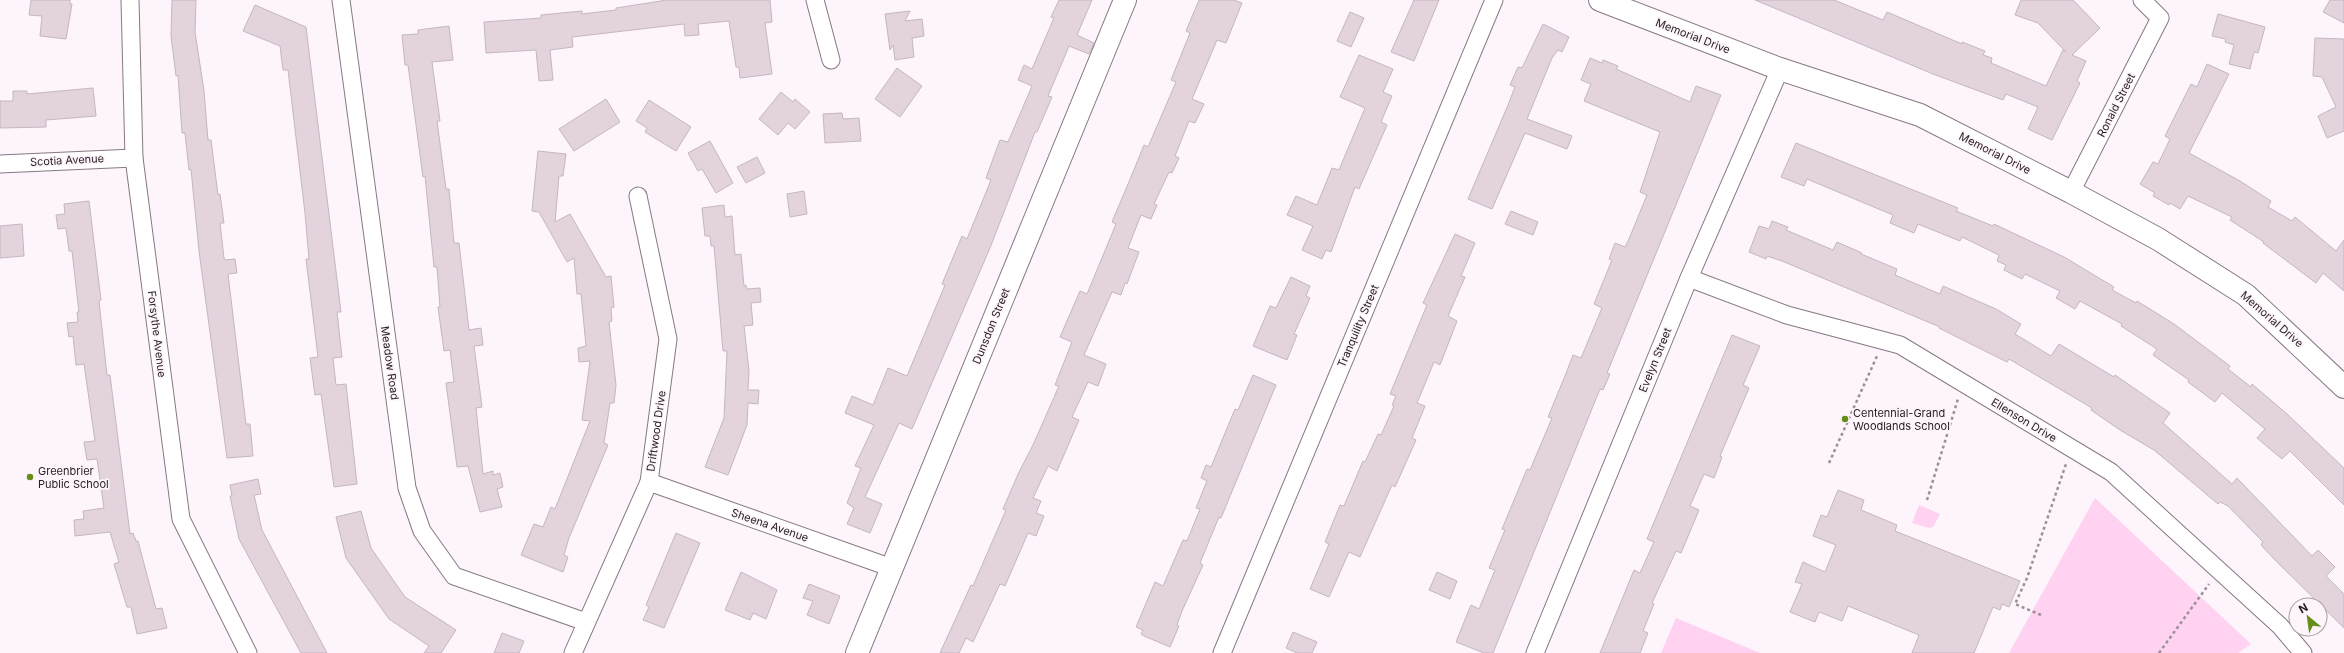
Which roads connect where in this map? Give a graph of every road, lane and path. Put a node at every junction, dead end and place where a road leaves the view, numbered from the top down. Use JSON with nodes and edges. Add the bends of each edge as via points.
{"nodes":[{"id":1,"x":130,"y":0,"type":"edge"},
{"id":2,"x":341,"y":0,"type":"edge"},
{"id":3,"x":815,"y":0,"type":"edge"},
{"id":4,"x":1125,"y":0,"type":"edge"},
{"id":5,"x":1494,"y":0,"type":"edge"},
{"id":6,"x":1600,"y":0,"type":"edge"},
{"id":7,"x":2142,"y":0,"type":"edge"},
{"id":8,"x":831,"y":60,"type":"dead end"},
{"id":9,"x":1780,"y":69,"type":"junction"},
{"id":10,"x":134,"y":158,"type":"junction"},
{"id":11,"x":0,"y":164,"type":"edge"},
{"id":12,"x":2071,"y":192,"type":"junction"},
{"id":13,"x":638,"y":196,"type":"dead end"},
{"id":14,"x":1689,"y":278,"type":"junction"},
{"id":15,"x":1884,"y":340,"type":"junction"},
{"id":16,"x":1963,"y":383,"type":"junction"},
{"id":17,"x":2344,"y":387,"type":"edge"},
{"id":18,"x":2071,"y":448,"type":"junction"},
{"id":19,"x":1829,"y":463,"type":"dead end"},
{"id":20,"x":649,"y":482,"type":"junction"},
{"id":21,"x":1927,"y":500,"type":"dead end"},
{"id":22,"x":892,"y":568,"type":"junction"},
{"id":23,"x":2219,"y":570,"type":"junction"},
{"id":24,"x":2041,"y":616,"type":"dead end"},
{"id":25,"x":586,"y":622,"type":"junction"},
{"id":26,"x":248,"y":653,"type":"edge"},
{"id":27,"x":573,"y":653,"type":"edge"},
{"id":28,"x":857,"y":653,"type":"edge"},
{"id":29,"x":1222,"y":653,"type":"edge"},
{"id":30,"x":1534,"y":653,"type":"edge"},
{"id":31,"x":2159,"y":653,"type":"edge"},
{"id":32,"x":2303,"y":653,"type":"edge"}],
"edges":[{"from":1,"to":10,"type":"street","name":"Forsythe Avenue"},
{"from":2,"to":25,"type":"street","name":"Meadow Road","via":[[407,488],[422,531],[454,576]]},
{"from":3,"to":8,"type":"street"},
{"from":4,"to":22,"type":"main road","name":"Dunsdon Street"},
{"from":5,"to":29,"type":"street","name":"Tranquility Street"},
{"from":6,"to":9,"type":"main road","name":"Memorial Drive"},
{"from":7,"to":12,"type":"street","name":"Ronald Street","via":[[2160,18]]},
{"from":9,"to":12,"type":"main road","name":"Memorial Drive","via":[[1920,116]]},
{"from":9,"to":14,"type":"street","name":"Evelyn Street"},
{"from":10,"to":11,"type":"street","name":"Scotia Avenue"},
{"from":10,"to":26,"type":"street","name":"Forsythe Avenue","via":[[181,519]]},
{"from":12,"to":17,"type":"main road","name":"Memorial Drive","via":[[2158,239],[2246,295]]},
{"from":13,"to":20,"type":"street","name":"Driftwood Drive","via":[[668,339]]},
{"from":14,"to":15,"type":"street","name":"Ellenson Drive","via":[[1787,315]]},
{"from":14,"to":30,"type":"street","name":"Evelyn Street"},
{"from":15,"to":16,"type":"street","name":"Ellenson Drive","via":[[1900,345]]},
{"from":15,"to":19,"type":"path"},
{"from":16,"to":18,"type":"street","name":"Ellenson Drive"},
{"from":16,"to":21,"type":"path"},
{"from":18,"to":23,"type":"street","name":"Ellenson Drive","via":[[2111,472]]},
{"from":18,"to":24,"type":"path","via":[[2027,578],[2015,604]]},
{"from":20,"to":22,"type":"street","name":"Sheena Avenue"},
{"from":20,"to":25,"type":"street","name":"Driftwood Drive"},
{"from":22,"to":28,"type":"main road","name":"Dunsdon Street"},
{"from":23,"to":31,"type":"path"},
{"from":23,"to":32,"type":"street","name":"Ellenson Drive","via":[[2280,626]]},
{"from":25,"to":27,"type":"street","name":"Driftwood Drive"}]}
